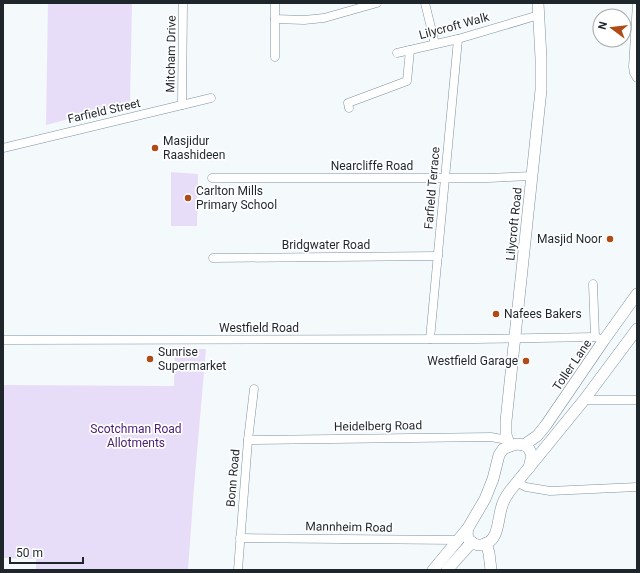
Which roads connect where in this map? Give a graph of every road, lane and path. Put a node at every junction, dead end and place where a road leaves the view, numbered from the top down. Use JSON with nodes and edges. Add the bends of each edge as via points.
{"nodes":[{"id":1,"x":183,"y":3,"type":"edge"},
{"id":2,"x":275,"y":3,"type":"edge"},
{"id":3,"x":377,"y":3,"type":"edge"},
{"id":4,"x":425,"y":3,"type":"edge"},
{"id":5,"x":538,"y":3,"type":"edge"},
{"id":6,"x":637,"y":3,"type":"edge"},
{"id":7,"x":539,"y":15,"type":"junction"},
{"id":8,"x":275,"y":19,"type":"junction"},
{"id":9,"x":458,"y":39,"type":"junction"},
{"id":10,"x":435,"y":44,"type":"junction"},
{"id":11,"x":410,"y":50,"type":"junction"},
{"id":12,"x":397,"y":53,"type":"dead end"},
{"id":13,"x":275,"y":57,"type":"dead end"},
{"id":14,"x":637,"y":78,"type":"edge"},
{"id":15,"x":211,"y":98,"type":"dead end"},
{"id":16,"x":182,"y":105,"type":"junction"},
{"id":17,"x":348,"y":108,"type":"dead end"},
{"id":18,"x":3,"y":148,"type":"edge"},
{"id":19,"x":532,"y":176,"type":"junction"},
{"id":20,"x":212,"y":178,"type":"dead end"},
{"id":21,"x":446,"y":178,"type":"junction"},
{"id":22,"x":438,"y":256,"type":"junction"},
{"id":23,"x":213,"y":258,"type":"dead end"},
{"id":24,"x":593,"y":284,"type":"dead end"},
{"id":25,"x":636,"y":298,"type":"edge"},
{"id":26,"x":637,"y":329,"type":"edge"},
{"id":27,"x":600,"y":338,"type":"junction"},
{"id":28,"x":430,"y":339,"type":"junction"},
{"id":29,"x":515,"y":339,"type":"junction"},
{"id":30,"x":3,"y":340,"type":"edge"},
{"id":31,"x":254,"y":389,"type":"dead end"},
{"id":32,"x":570,"y":391,"type":"junction"},
{"id":33,"x":584,"y":400,"type":"junction"},
{"id":34,"x":637,"y":400,"type":"edge"},
{"id":35,"x":248,"y":440,"type":"junction"},
{"id":36,"x":508,"y":443,"type":"junction"},
{"id":37,"x":524,"y":445,"type":"junction"},
{"id":38,"x":529,"y":468,"type":"junction"},
{"id":39,"x":518,"y":483,"type":"junction"},
{"id":40,"x":637,"y":487,"type":"edge"},
{"id":41,"x":468,"y":528,"type":"junction"},
{"id":42,"x":240,"y":538,"type":"junction"},
{"id":43,"x":458,"y":540,"type":"junction"},
{"id":44,"x":472,"y":542,"type":"junction"},
{"id":45,"x":486,"y":543,"type":"junction"},
{"id":46,"x":238,"y":570,"type":"edge"},
{"id":47,"x":433,"y":570,"type":"edge"},
{"id":48,"x":447,"y":570,"type":"edge"},
{"id":49,"x":491,"y":570,"type":"edge"}],
"edges":[{"from":1,"to":16,"type":"street","name":"Mitcham Drive"},
{"from":2,"to":8,"type":"street"},
{"from":3,"to":8,"type":"street","via":[[324,18]]},
{"from":4,"to":10,"type":"street"},
{"from":5,"to":7,"type":"main road","name":"Lilycroft Road"},
{"from":6,"to":14,"type":"street","via":[[633,67]]},
{"from":7,"to":9,"type":"street","name":"Lilycroft Walk"},
{"from":7,"to":19,"type":"main road","name":"Lilycroft Road","via":[[540,90]]},
{"from":8,"to":13,"type":"street"},
{"from":9,"to":10,"type":"street","name":"Lilycroft Walk"},
{"from":9,"to":21,"type":"street","name":"Farfield Terrace"},
{"from":10,"to":11,"type":"street","name":"Lilycroft Walk"},
{"from":11,"to":12,"type":"street","name":"Lilycroft Walk"},
{"from":11,"to":17,"type":"street","via":[[407,80],[348,103]]},
{"from":15,"to":16,"type":"street","name":"Farfield Street"},
{"from":16,"to":18,"type":"street","name":"Farfield Street"},
{"from":19,"to":21,"type":"street","name":"Nearcliffe Road"},
{"from":19,"to":29,"type":"main road","name":"Lilycroft Road"},
{"from":20,"to":21,"type":"street","name":"Nearcliffe Road"},
{"from":21,"to":22,"type":"street","name":"Farfield Terrace"},
{"from":22,"to":23,"type":"street","name":"Bridgwater Road"},
{"from":22,"to":28,"type":"street","name":"Farfield Terrace"},
{"from":24,"to":27,"type":"street"},
{"from":25,"to":27,"type":"main road","name":"Toller Lane"},
{"from":26,"to":33,"type":"main road"},
{"from":27,"to":29,"type":"street","name":"Westfield Road"},
{"from":27,"to":32,"type":"main road","name":"Toller Lane"},
{"from":28,"to":29,"type":"street","name":"Westfield Road"},
{"from":28,"to":30,"type":"street","name":"Westfield Road"},
{"from":29,"to":36,"type":"main road","name":"Lilycroft Road","via":[[505,429]]},
{"from":31,"to":35,"type":"street","name":"Bonn Road"},
{"from":32,"to":33,"type":"main road"},
{"from":32,"to":37,"type":"main road","name":"Toller Lane","via":[[542,431]]},
{"from":33,"to":34,"type":"street"},
{"from":33,"to":38,"type":"main road"},
{"from":35,"to":36,"type":"street","name":"Heidelberg Road","via":[[491,437]]},
{"from":35,"to":42,"type":"street","name":"Bonn Road"},
{"from":36,"to":37,"type":"main road"},
{"from":36,"to":41,"type":"main road","via":[[500,455],[488,491]]},
{"from":37,"to":38,"type":"main road","via":[[532,455]]},
{"from":38,"to":39,"type":"main road"},
{"from":39,"to":40,"type":"street","via":[[550,491]]},
{"from":39,"to":45,"type":"main road","via":[[503,502],[496,532]]},
{"from":41,"to":43,"type":"main road"},
{"from":41,"to":44,"type":"main road","via":[[467,536]]},
{"from":42,"to":43,"type":"street","name":"Mannheim Road"},
{"from":42,"to":46,"type":"street","name":"Bonn Road"},
{"from":43,"to":47,"type":"main road"},
{"from":44,"to":45,"type":"main road","via":[[478,545]]},
{"from":44,"to":48,"type":"main road"},
{"from":45,"to":49,"type":"main road"}]}
